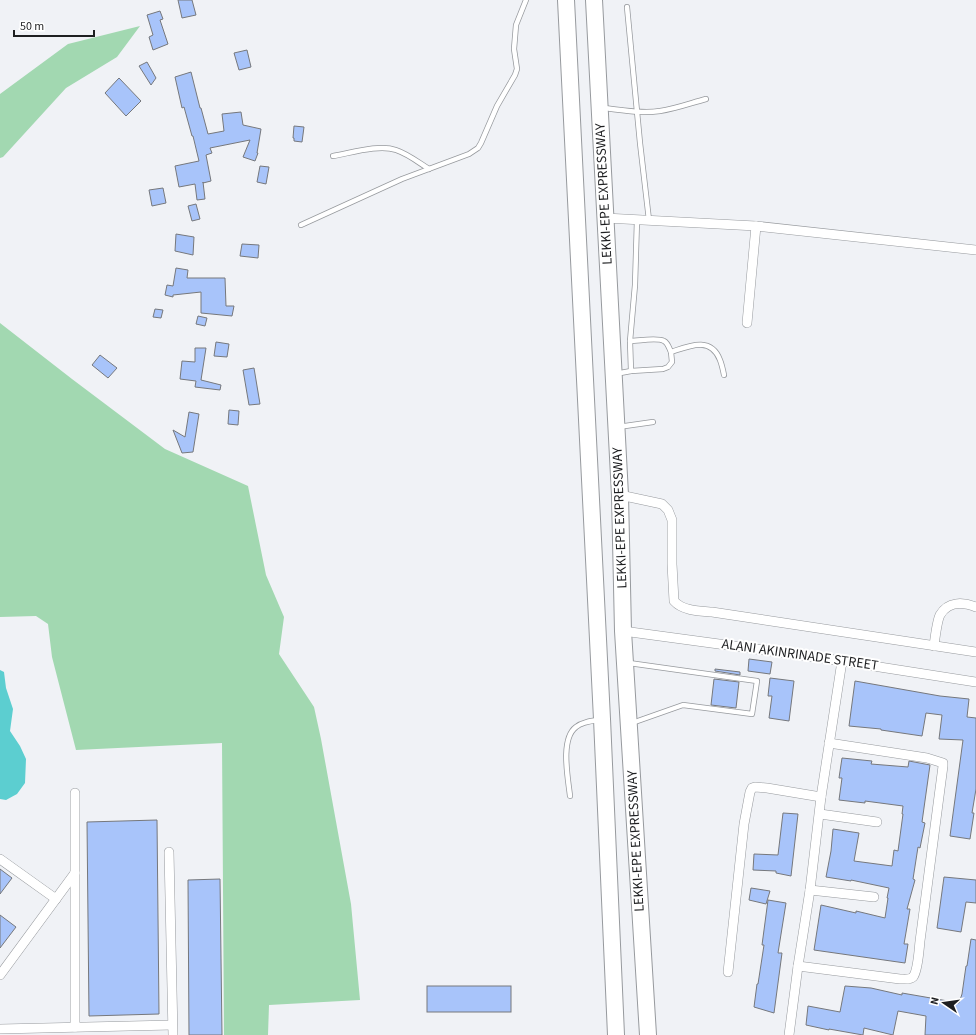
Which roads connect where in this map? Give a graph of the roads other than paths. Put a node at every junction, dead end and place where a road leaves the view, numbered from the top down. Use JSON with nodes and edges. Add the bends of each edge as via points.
{"nodes":[{"id":1,"x":526,"y":0,"type":"edge"},
{"id":2,"x":566,"y":0,"type":"edge"},
{"id":3,"x":594,"y":0,"type":"edge"},
{"id":4,"x":627,"y":7,"type":"dead end"},
{"id":5,"x":706,"y":99,"type":"dead end"},
{"id":6,"x":599,"y":107,"type":"junction"},
{"id":7,"x":637,"y":112,"type":"junction"},
{"id":8,"x":333,"y":156,"type":"dead end"},
{"id":9,"x":429,"y":169,"type":"junction"},
{"id":10,"x":605,"y":218,"type":"junction"},
{"id":11,"x":637,"y":220,"type":"junction"},
{"id":12,"x":649,"y":220,"type":"junction"},
{"id":13,"x":300,"y":225,"type":"dead end"},
{"id":14,"x":756,"y":226,"type":"junction"},
{"id":15,"x":976,"y":250,"type":"edge"},
{"id":16,"x":747,"y":323,"type":"dead end"},
{"id":17,"x":630,"y":341,"type":"junction"},
{"id":18,"x":671,"y":352,"type":"junction"},
{"id":19,"x":631,"y":372,"type":"junction"},
{"id":20,"x":614,"y":375,"type":"junction"},
{"id":21,"x":724,"y":376,"type":"dead end"},
{"id":22,"x":653,"y":422,"type":"dead end"},
{"id":23,"x":616,"y":428,"type":"junction"},
{"id":24,"x":620,"y":496,"type":"junction"},
{"id":25,"x":976,"y":607,"type":"edge"},
{"id":26,"x":623,"y":631,"type":"junction"},
{"id":27,"x":934,"y":646,"type":"junction"},
{"id":28,"x":976,"y":652,"type":"edge"},
{"id":29,"x":842,"y":661,"type":"junction"},
{"id":30,"x":625,"y":662,"type":"junction"},
{"id":31,"x":976,"y":682,"type":"edge"},
{"id":32,"x":602,"y":719,"type":"junction"},
{"id":33,"x":629,"y":724,"type":"junction"},
{"id":34,"x":829,"y":743,"type":"junction"},
{"id":35,"x":75,"y":793,"type":"dead end"},
{"id":36,"x":570,"y":796,"type":"dead end"},
{"id":37,"x":821,"y":797,"type":"junction"},
{"id":38,"x":820,"y":814,"type":"junction"},
{"id":39,"x":876,"y":822,"type":"dead end"},
{"id":40,"x":169,"y":852,"type":"dead end"},
{"id":41,"x":0,"y":859,"type":"edge"},
{"id":42,"x":75,"y":873,"type":"junction"},
{"id":43,"x":810,"y":890,"type":"junction"},
{"id":44,"x":874,"y":897,"type":"dead end"},
{"id":45,"x":56,"y":899,"type":"junction"},
{"id":46,"x":798,"y":966,"type":"junction"},
{"id":47,"x":728,"y":972,"type":"dead end"},
{"id":48,"x":0,"y":974,"type":"edge"},
{"id":49,"x":172,"y":1025,"type":"junction"},
{"id":50,"x":75,"y":1027,"type":"junction"},
{"id":51,"x":0,"y":1029,"type":"edge"},
{"id":52,"x":173,"y":1035,"type":"edge"},
{"id":53,"x":616,"y":1035,"type":"edge"},
{"id":54,"x":648,"y":1035,"type":"edge"},
{"id":55,"x":789,"y":1035,"type":"edge"}],
"edges":[{"from":1,"to":9,"type":"lane","via":[[516,26],[515,75],[497,106],[481,143],[469,154]]},
{"from":2,"to":32,"type":"highway","name":"LEKKI-EPE EXPRESSWAY"},
{"from":3,"to":6,"type":"highway","name":"LEKKI-EPE EXPRESSWAY"},
{"from":4,"to":7,"type":"lane"},
{"from":5,"to":7,"type":"lane","via":[[660,111]]},
{"from":6,"to":7,"type":"lane"},
{"from":6,"to":10,"type":"highway","name":"LEKKI-EPE EXPRESSWAY"},
{"from":7,"to":12,"type":"lane"},
{"from":8,"to":9,"type":"lane","via":[[379,148],[394,150]]},
{"from":9,"to":13,"type":"lane"},
{"from":10,"to":11,"type":"street"},
{"from":10,"to":20,"type":"highway","name":"LEKKI-EPE EXPRESSWAY"},
{"from":11,"to":12,"type":"street"},
{"from":11,"to":17,"type":"lane"},
{"from":12,"to":14,"type":"street"},
{"from":14,"to":15,"type":"street"},
{"from":14,"to":16,"type":"street"},
{"from":17,"to":18,"type":"lane","via":[[664,341]]},
{"from":17,"to":19,"type":"lane"},
{"from":18,"to":19,"type":"lane","via":[[672,362],[668,367]]},
{"from":18,"to":21,"type":"lane","via":[[694,344],[709,346],[720,359]]},
{"from":19,"to":20,"type":"lane"},
{"from":20,"to":23,"type":"highway","name":"LEKKI-EPE EXPRESSWAY"},
{"from":22,"to":23,"type":"lane"},
{"from":23,"to":24,"type":"highway","name":"LEKKI-EPE EXPRESSWAY"},
{"from":24,"to":26,"type":"highway","name":"LEKKI-EPE EXPRESSWAY"},
{"from":24,"to":27,"type":"street","via":[[662,504],[668,510],[672,520],[674,601],[681,607]]},
{"from":25,"to":27,"type":"street","via":[[957,603],[950,605],[940,616]]},
{"from":26,"to":29,"type":"street","name":"ALANI AKINRINADE STREET"},
{"from":26,"to":30,"type":"highway","name":"LEKKI-EPE EXPRESSWAY"},
{"from":27,"to":28,"type":"street"},
{"from":29,"to":31,"type":"street","name":"ALANI AKINRINADE STREET"},
{"from":29,"to":34,"type":"street"},
{"from":30,"to":33,"type":"highway","name":"LEKKI-EPE EXPRESSWAY"},
{"from":30,"to":33,"type":"lane","via":[[757,681],[752,714],[683,705]]},
{"from":32,"to":36,"type":"lane","via":[[574,728],[568,739],[566,756]]},
{"from":32,"to":53,"type":"highway","name":"LEKKI-EPE EXPRESSWAY"},
{"from":33,"to":54,"type":"highway","name":"LEKKI-EPE EXPRESSWAY"},
{"from":34,"to":37,"type":"street"},
{"from":34,"to":46,"type":"street","via":[[927,758],[943,763],[920,942],[916,970],[908,979]]},
{"from":35,"to":42,"type":"street"},
{"from":37,"to":38,"type":"street"},
{"from":37,"to":47,"type":"street","via":[[752,788],[744,824]]},
{"from":38,"to":39,"type":"street"},
{"from":38,"to":43,"type":"street"},
{"from":40,"to":49,"type":"street"},
{"from":41,"to":45,"type":"street"},
{"from":42,"to":45,"type":"street"},
{"from":42,"to":50,"type":"street"},
{"from":43,"to":44,"type":"street"},
{"from":43,"to":46,"type":"street"},
{"from":45,"to":48,"type":"street"},
{"from":46,"to":55,"type":"street"},
{"from":49,"to":50,"type":"street"},
{"from":49,"to":52,"type":"street"},
{"from":50,"to":51,"type":"street"}]}
